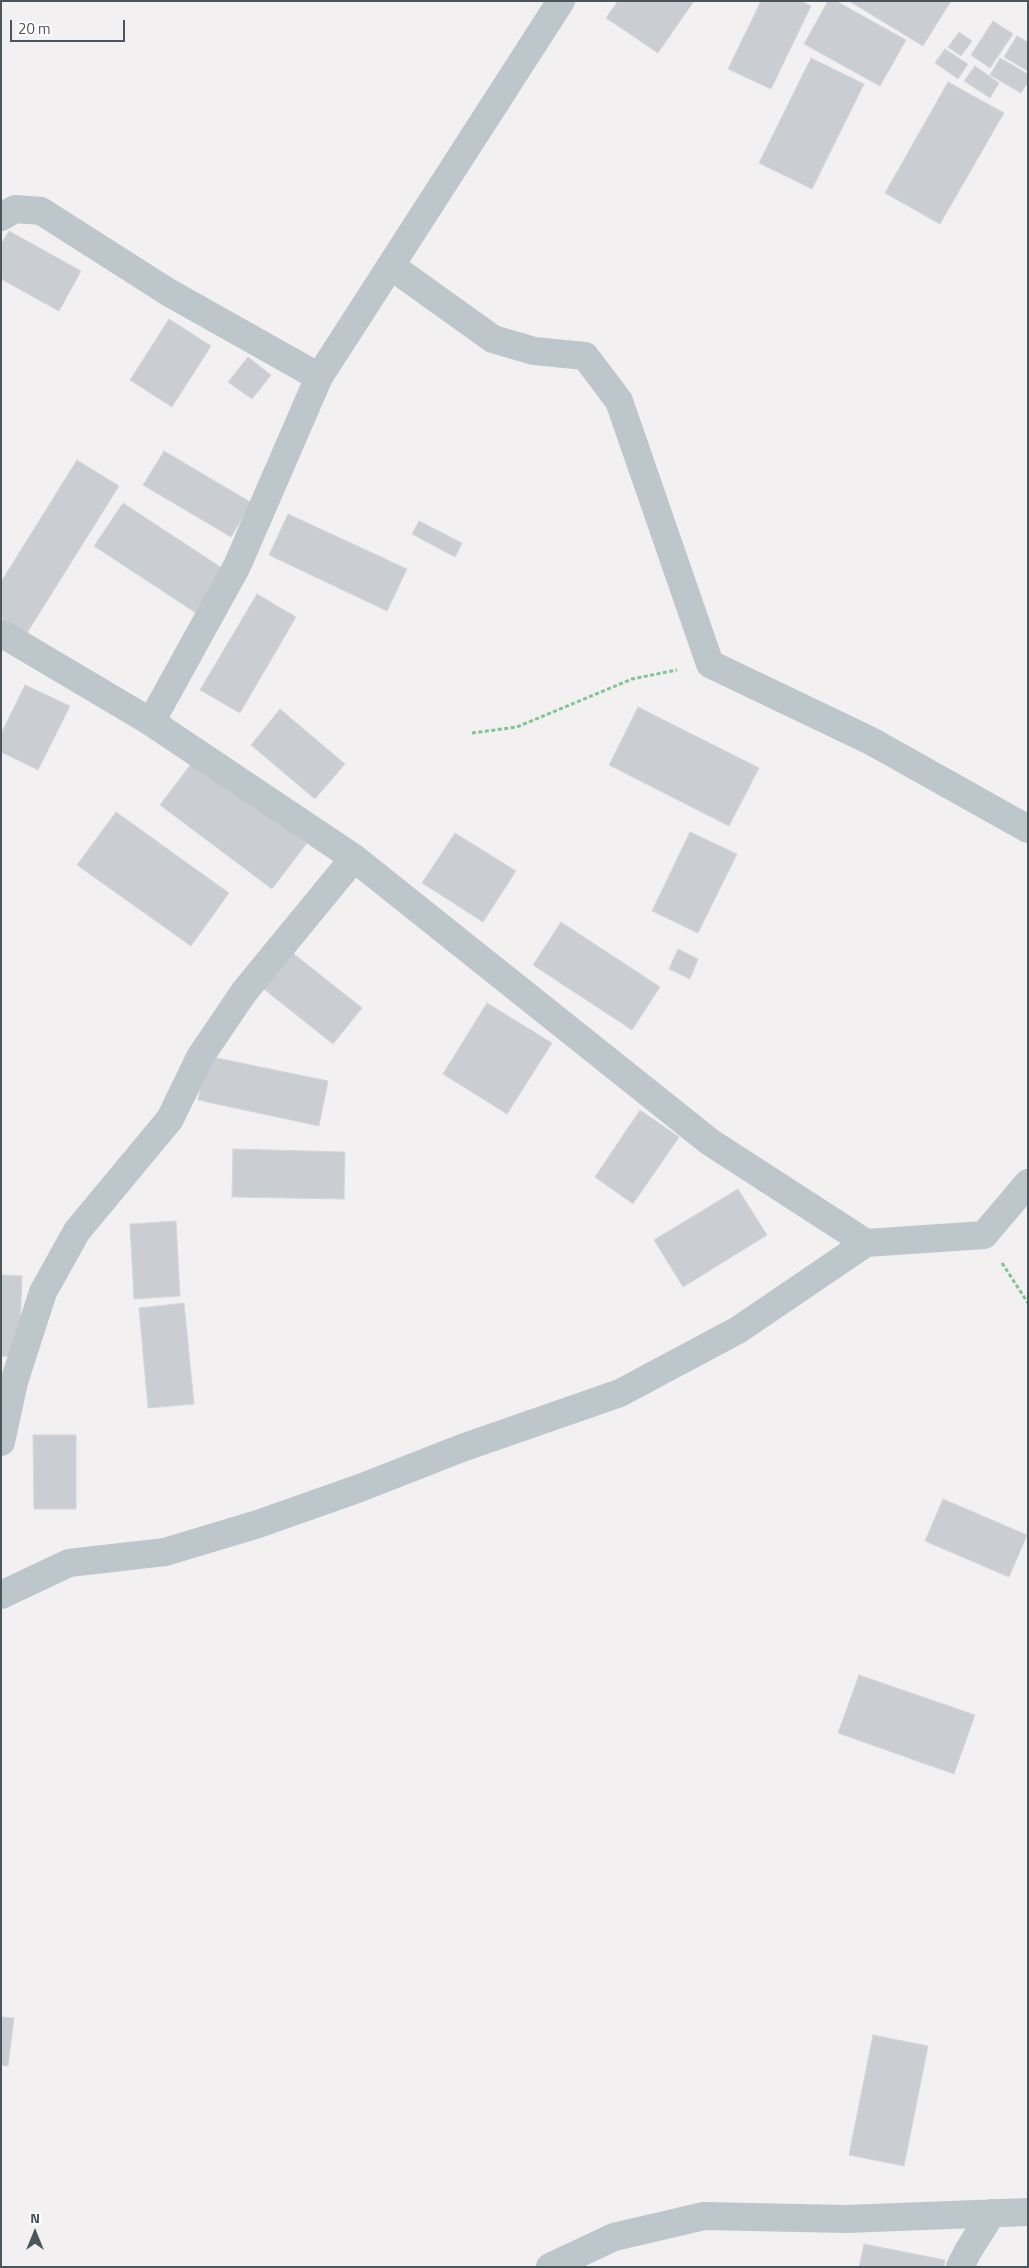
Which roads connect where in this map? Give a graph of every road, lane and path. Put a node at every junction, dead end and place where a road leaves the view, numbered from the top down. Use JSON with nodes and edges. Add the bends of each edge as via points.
{"nodes":[{"id":1,"x":561,"y":1,"type":"edge"},
{"id":2,"x":1,"y":217,"type":"edge"},
{"id":3,"x":391,"y":266,"type":"junction"},
{"id":4,"x":319,"y":376,"type":"junction"},
{"id":5,"x":1,"y":633,"type":"edge"},
{"id":6,"x":710,"y":664,"type":"junction"},
{"id":7,"x":152,"y":722,"type":"junction"},
{"id":8,"x":472,"y":733,"type":"dead end"},
{"id":9,"x":1028,"y":829,"type":"edge"},
{"id":10,"x":354,"y":858,"type":"junction"},
{"id":11,"x":1028,"y":1183,"type":"edge"},
{"id":12,"x":984,"y":1235,"type":"junction"},
{"id":13,"x":866,"y":1243,"type":"junction"},
{"id":14,"x":1028,"y":1303,"type":"edge"},
{"id":15,"x":1,"y":1442,"type":"edge"},
{"id":16,"x":1,"y":1595,"type":"edge"},
{"id":17,"x":1028,"y":2212,"type":"edge"},
{"id":18,"x":992,"y":2213,"type":"junction"},
{"id":19,"x":550,"y":2267,"type":"edge"},
{"id":20,"x":960,"y":2267,"type":"edge"}],
"edges":[{"from":1,"to":3,"type":"street"},
{"from":2,"to":4,"type":"street","via":[[15,208],[41,211],[168,292]]},
{"from":3,"to":4,"type":"street"},
{"from":3,"to":6,"type":"street","via":[[493,338],[534,350],[584,356],[619,401]]},
{"from":4,"to":7,"type":"street","via":[[237,566]]},
{"from":5,"to":7,"type":"street"},
{"from":6,"to":8,"type":"path","via":[[632,679],[517,727]]},
{"from":6,"to":9,"type":"street","via":[[871,741]]},
{"from":7,"to":10,"type":"street"},
{"from":10,"to":13,"type":"street","via":[[710,1142]]},
{"from":10,"to":15,"type":"street","via":[[244,992],[200,1057],[170,1119],[77,1231],[43,1292],[14,1382]]},
{"from":11,"to":12,"type":"street"},
{"from":12,"to":13,"type":"street"},
{"from":12,"to":14,"type":"path"},
{"from":13,"to":16,"type":"street","via":[[738,1330],[620,1393],[258,1524],[165,1552],[69,1563]]},
{"from":17,"to":18,"type":"street"},
{"from":18,"to":19,"type":"street","via":[[846,2219],[704,2216],[614,2237]]},
{"from":18,"to":20,"type":"street"}]}
